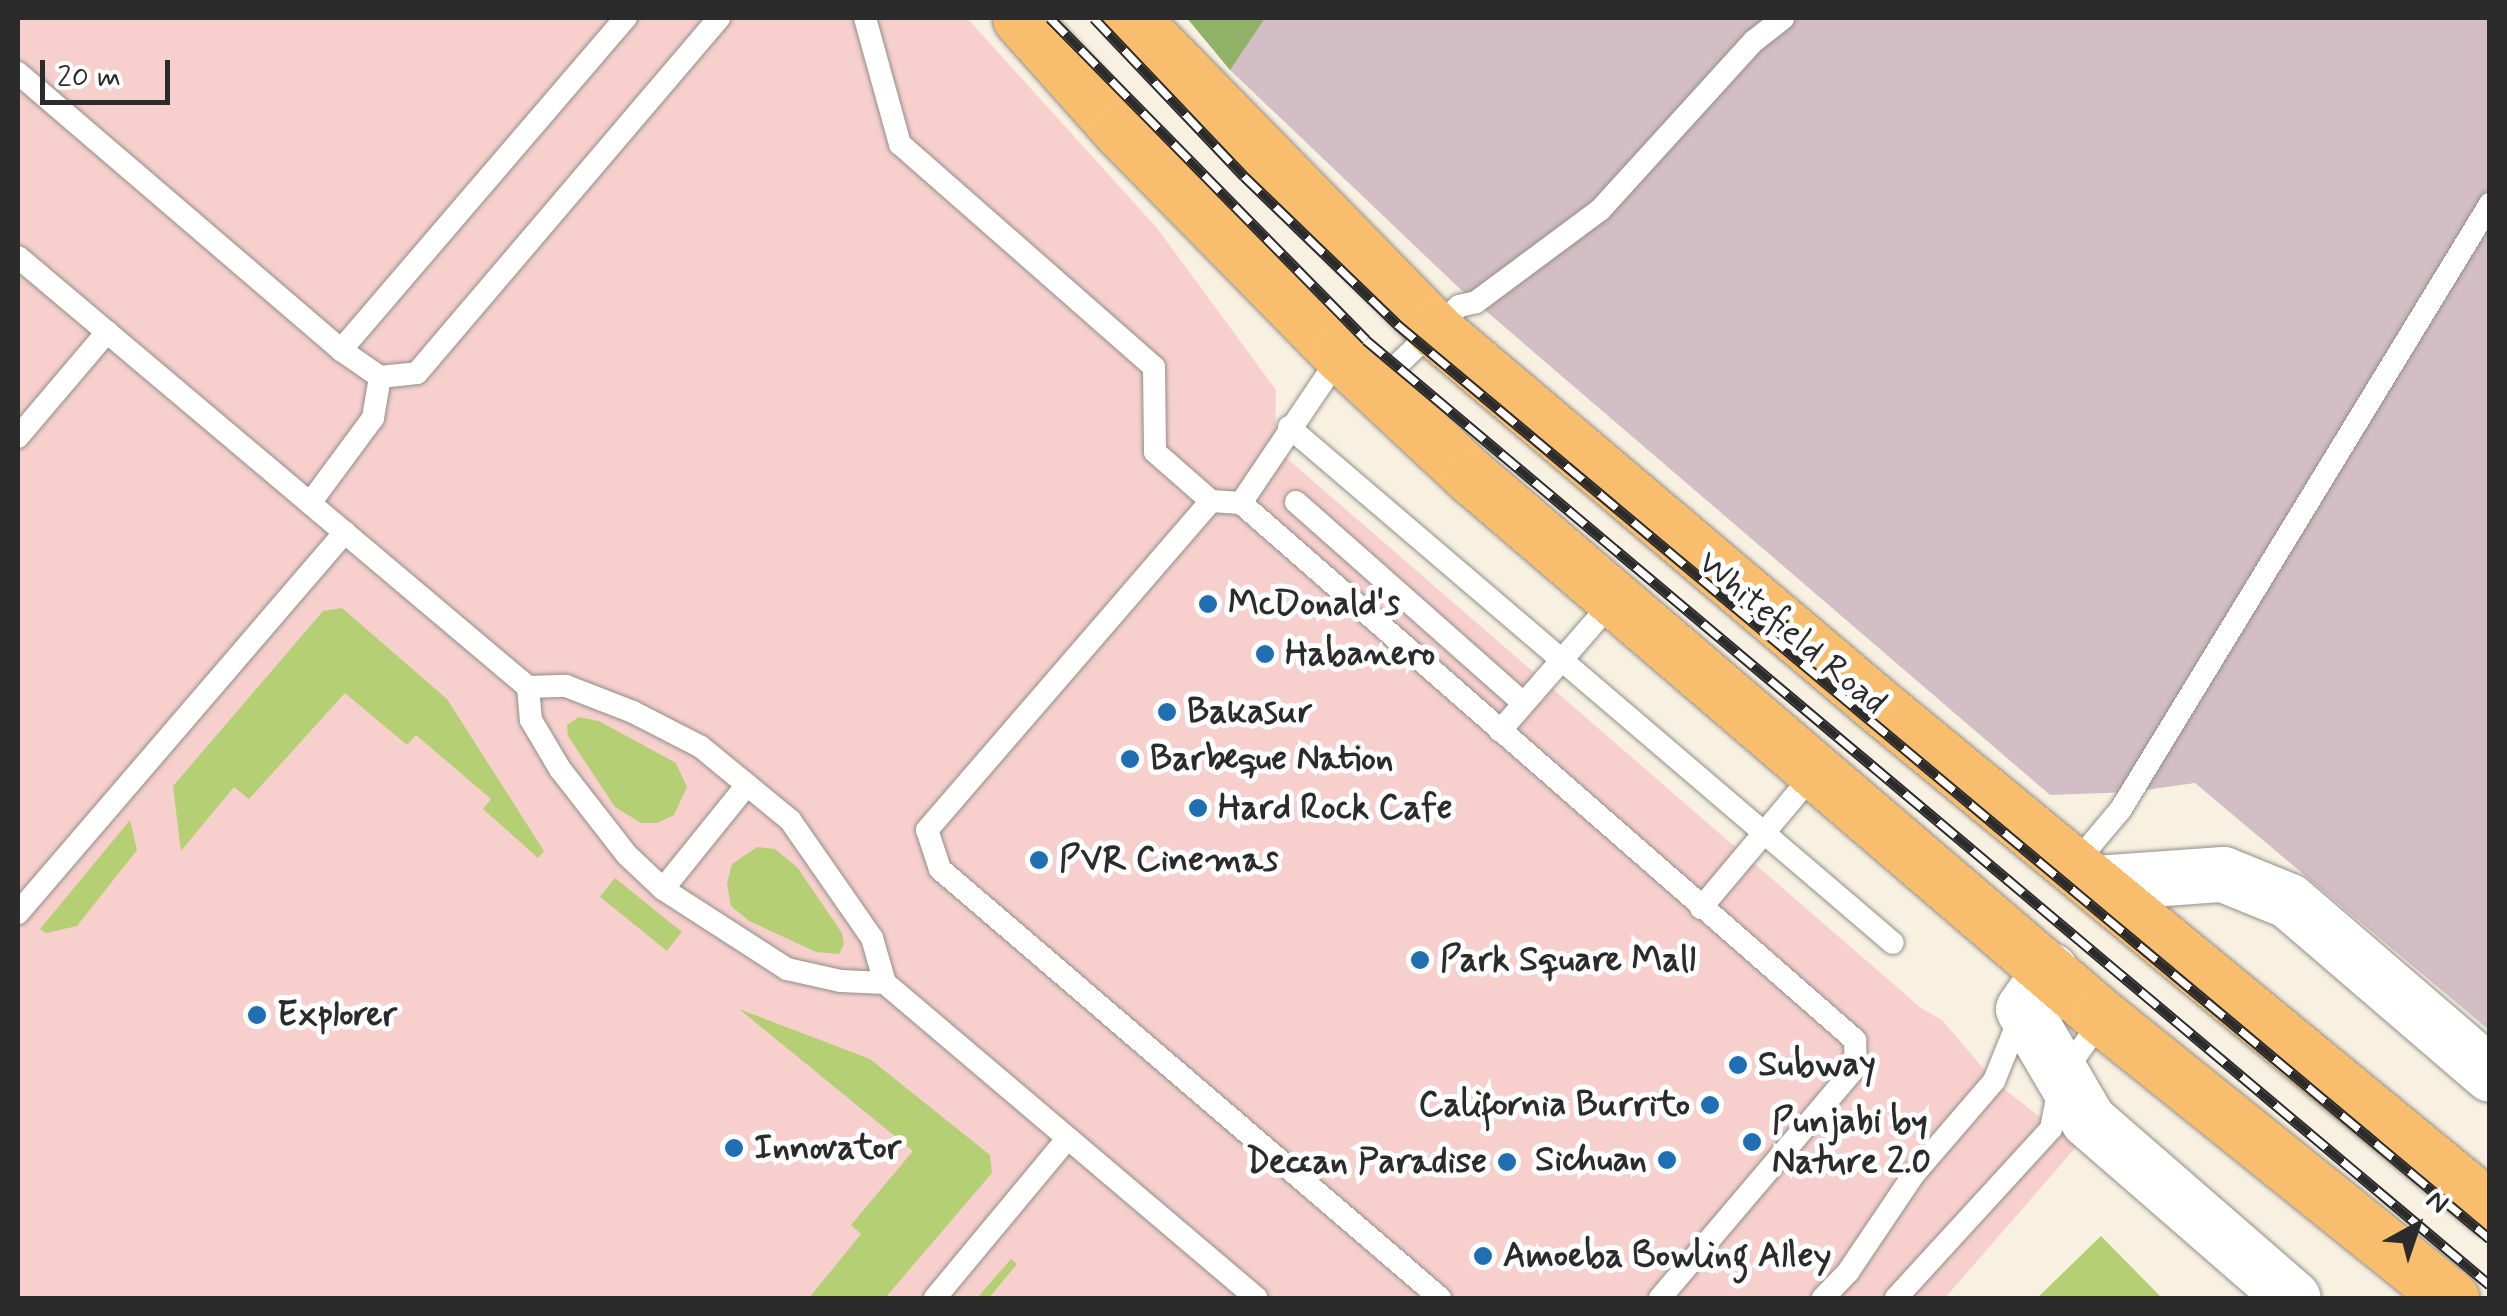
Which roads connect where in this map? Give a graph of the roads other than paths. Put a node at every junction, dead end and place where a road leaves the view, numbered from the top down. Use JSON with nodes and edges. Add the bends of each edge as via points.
{"nodes":[{"id":1,"x":626,"y":18,"type":"edge"},
{"id":2,"x":719,"y":18,"type":"edge"},
{"id":3,"x":865,"y":18,"type":"edge"},
{"id":4,"x":1020,"y":18,"type":"edge"},
{"id":5,"x":1131,"y":18,"type":"edge"},
{"id":6,"x":1783,"y":18,"type":"edge"},
{"id":7,"x":18,"y":73,"type":"edge"},
{"id":8,"x":2490,"y":204,"type":"edge"},
{"id":9,"x":18,"y":257,"type":"edge"},
{"id":10,"x":1434,"y":329,"type":"junction"},
{"id":11,"x":107,"y":332,"type":"junction"},
{"id":12,"x":341,"y":350,"type":"junction"},
{"id":13,"x":1357,"y":372,"type":"junction"},
{"id":14,"x":380,"y":377,"type":"junction"},
{"id":15,"x":1289,"y":427,"type":"junction"},
{"id":16,"x":18,"y":437,"type":"edge"},
{"id":17,"x":1212,"y":502,"type":"junction"},
{"id":18,"x":1241,"y":502,"type":"junction"},
{"id":19,"x":1296,"y":502,"type":"dead end"},
{"id":20,"x":310,"y":503,"type":"junction"},
{"id":21,"x":345,"y":532,"type":"junction"},
{"id":22,"x":1614,"y":600,"type":"junction"},
{"id":23,"x":1562,"y":658,"type":"junction"},
{"id":24,"x":528,"y":687,"type":"junction"},
{"id":25,"x":1523,"y":703,"type":"junction"},
{"id":26,"x":1500,"y":731,"type":"junction"},
{"id":27,"x":1815,"y":772,"type":"junction"},
{"id":28,"x":748,"y":786,"type":"junction"},
{"id":29,"x":1764,"y":833,"type":"junction"},
{"id":30,"x":2085,"y":874,"type":"junction"},
{"id":31,"x":663,"y":888,"type":"junction"},
{"id":32,"x":1702,"y":908,"type":"junction"},
{"id":33,"x":18,"y":912,"type":"edge"},
{"id":34,"x":1893,"y":943,"type":"dead end"},
{"id":35,"x":885,"y":983,"type":"junction"},
{"id":36,"x":2036,"y":990,"type":"junction"},
{"id":37,"x":2103,"y":1018,"type":"junction"},
{"id":38,"x":2490,"y":1074,"type":"edge"},
{"id":39,"x":2056,"y":1103,"type":"junction"},
{"id":40,"x":1068,"y":1138,"type":"junction"},
{"id":41,"x":2490,"y":1209,"type":"edge"},
{"id":42,"x":935,"y":1298,"type":"edge"},
{"id":43,"x":1256,"y":1298,"type":"edge"},
{"id":44,"x":1440,"y":1298,"type":"edge"},
{"id":45,"x":1660,"y":1298,"type":"edge"},
{"id":46,"x":1823,"y":1298,"type":"edge"},
{"id":47,"x":1896,"y":1298,"type":"edge"},
{"id":48,"x":2293,"y":1298,"type":"edge"},
{"id":49,"x":2451,"y":1298,"type":"edge"}],
"edges":[{"from":1,"to":12,"type":"lane"},
{"from":2,"to":14,"type":"lane","via":[[418,373]]},
{"from":3,"to":17,"type":"lane","via":[[900,144],[1154,367],[1155,452]]},
{"from":4,"to":13,"type":"main road"},
{"from":5,"to":10,"type":"main road","name":"Whitefield Road"},
{"from":6,"to":10,"type":"lane","via":[[1754,41],[1600,210]]},
{"from":7,"to":12,"type":"lane"},
{"from":8,"to":30,"type":"lane"},
{"from":9,"to":11,"type":"lane"},
{"from":10,"to":13,"type":"lane"},
{"from":10,"to":30,"type":"main road","name":"Whitefield Road"},
{"from":11,"to":16,"type":"lane"},
{"from":11,"to":20,"type":"lane"},
{"from":12,"to":14,"type":"lane"},
{"from":13,"to":15,"type":"lane"},
{"from":13,"to":22,"type":"main road"},
{"from":14,"to":20,"type":"lane","via":[[373,418]]},
{"from":15,"to":18,"type":"lane"},
{"from":15,"to":23,"type":"lane"},
{"from":17,"to":18,"type":"lane"},
{"from":17,"to":44,"type":"lane","via":[[927,830],[940,869]]},
{"from":18,"to":26,"type":"lane"},
{"from":19,"to":25,"type":"lane"},
{"from":20,"to":21,"type":"lane"},
{"from":21,"to":24,"type":"lane"},
{"from":21,"to":33,"type":"lane"},
{"from":22,"to":23,"type":"lane"},
{"from":22,"to":27,"type":"main road"},
{"from":23,"to":25,"type":"lane"},
{"from":23,"to":29,"type":"lane"},
{"from":24,"to":28,"type":"lane","via":[[566,686],[633,712],[701,747]]},
{"from":24,"to":31,"type":"lane","via":[[532,720],[560,770],[626,855]]},
{"from":25,"to":26,"type":"lane"},
{"from":26,"to":32,"type":"lane"},
{"from":27,"to":29,"type":"lane"},
{"from":27,"to":36,"type":"main road"},
{"from":28,"to":31,"type":"lane"},
{"from":28,"to":35,"type":"lane","via":[[790,820],[845,895],[872,938]]},
{"from":29,"to":32,"type":"lane"},
{"from":29,"to":34,"type":"lane"},
{"from":30,"to":38,"type":"street","via":[[2223,874],[2289,901]]},
{"from":30,"to":41,"type":"main road","name":"Whitefield Road"},
{"from":31,"to":35,"type":"lane","via":[[787,969],[841,982]]},
{"from":32,"to":45,"type":"lane","via":[[1856,1040],[1856,1067]]},
{"from":35,"to":40,"type":"lane"},
{"from":36,"to":37,"type":"main road"},
{"from":36,"to":39,"type":"street"},
{"from":36,"to":46,"type":"lane","via":[[1994,1082],[1914,1174]]},
{"from":37,"to":39,"type":"lane"},
{"from":37,"to":49,"type":"main road"},
{"from":39,"to":47,"type":"lane"},
{"from":39,"to":48,"type":"street","via":[[2088,1120]]},
{"from":40,"to":42,"type":"lane"},
{"from":40,"to":43,"type":"lane"}]}
